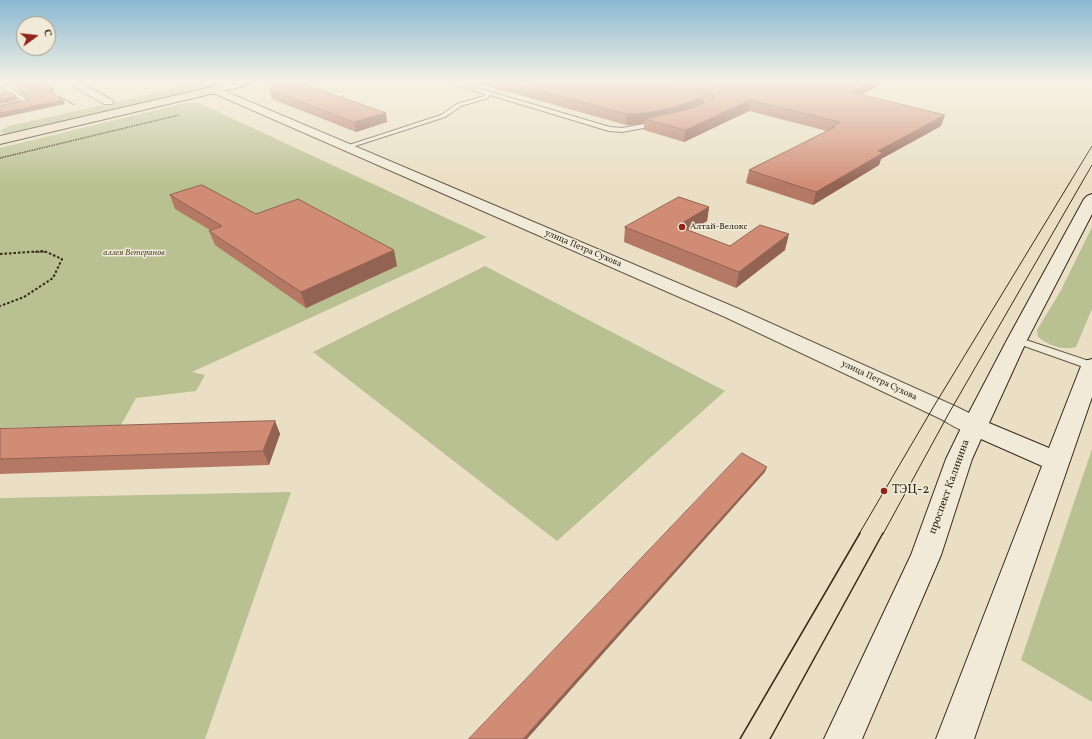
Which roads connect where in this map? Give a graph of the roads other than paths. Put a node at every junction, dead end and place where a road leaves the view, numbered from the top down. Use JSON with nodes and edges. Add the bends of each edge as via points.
{"nodes":[{"id":1,"x":101,"y":116,"type":"edge"},
{"id":2,"x":276,"y":116,"type":"edge"},
{"id":3,"x":441,"y":116,"type":"edge"},
{"id":4,"x":568,"y":116,"type":"edge"},
{"id":5,"x":670,"y":121,"type":"edge"},
{"id":6,"x":0,"y":140,"type":"edge"},
{"id":7,"x":347,"y":147,"type":"junction"},
{"id":8,"x":1092,"y":199,"type":"edge"},
{"id":9,"x":1017,"y":340,"type":"junction"},
{"id":10,"x":1092,"y":366,"type":"edge"},
{"id":11,"x":961,"y":420,"type":"junction"},
{"id":12,"x":1057,"y":462,"type":"junction"},
{"id":13,"x":843,"y":739,"type":"edge"},
{"id":14,"x":955,"y":739,"type":"edge"}],
"edges":[{"from":1,"to":6,"type":"main road"},
{"from":2,"to":7,"type":"street","name":"улица Петра Сухова"},
{"from":3,"to":7,"type":"lane"},
{"from":4,"to":5,"type":"lane","via":[[609,129],[622,130]]},
{"from":7,"to":11,"type":"street","name":"улица Петра Сухова","via":[[732,313]]},
{"from":8,"to":9,"type":"street","name":"проспект Калинина"},
{"from":9,"to":10,"type":"lane"},
{"from":9,"to":11,"type":"street","name":"проспект Калинина"},
{"from":10,"to":12,"type":"street"},
{"from":11,"to":12,"type":"street","name":"улица Петра Сухова"},
{"from":11,"to":13,"type":"street","name":"проспект Калинина","via":[[958,459],[926,555]]},
{"from":12,"to":14,"type":"street"}]}
